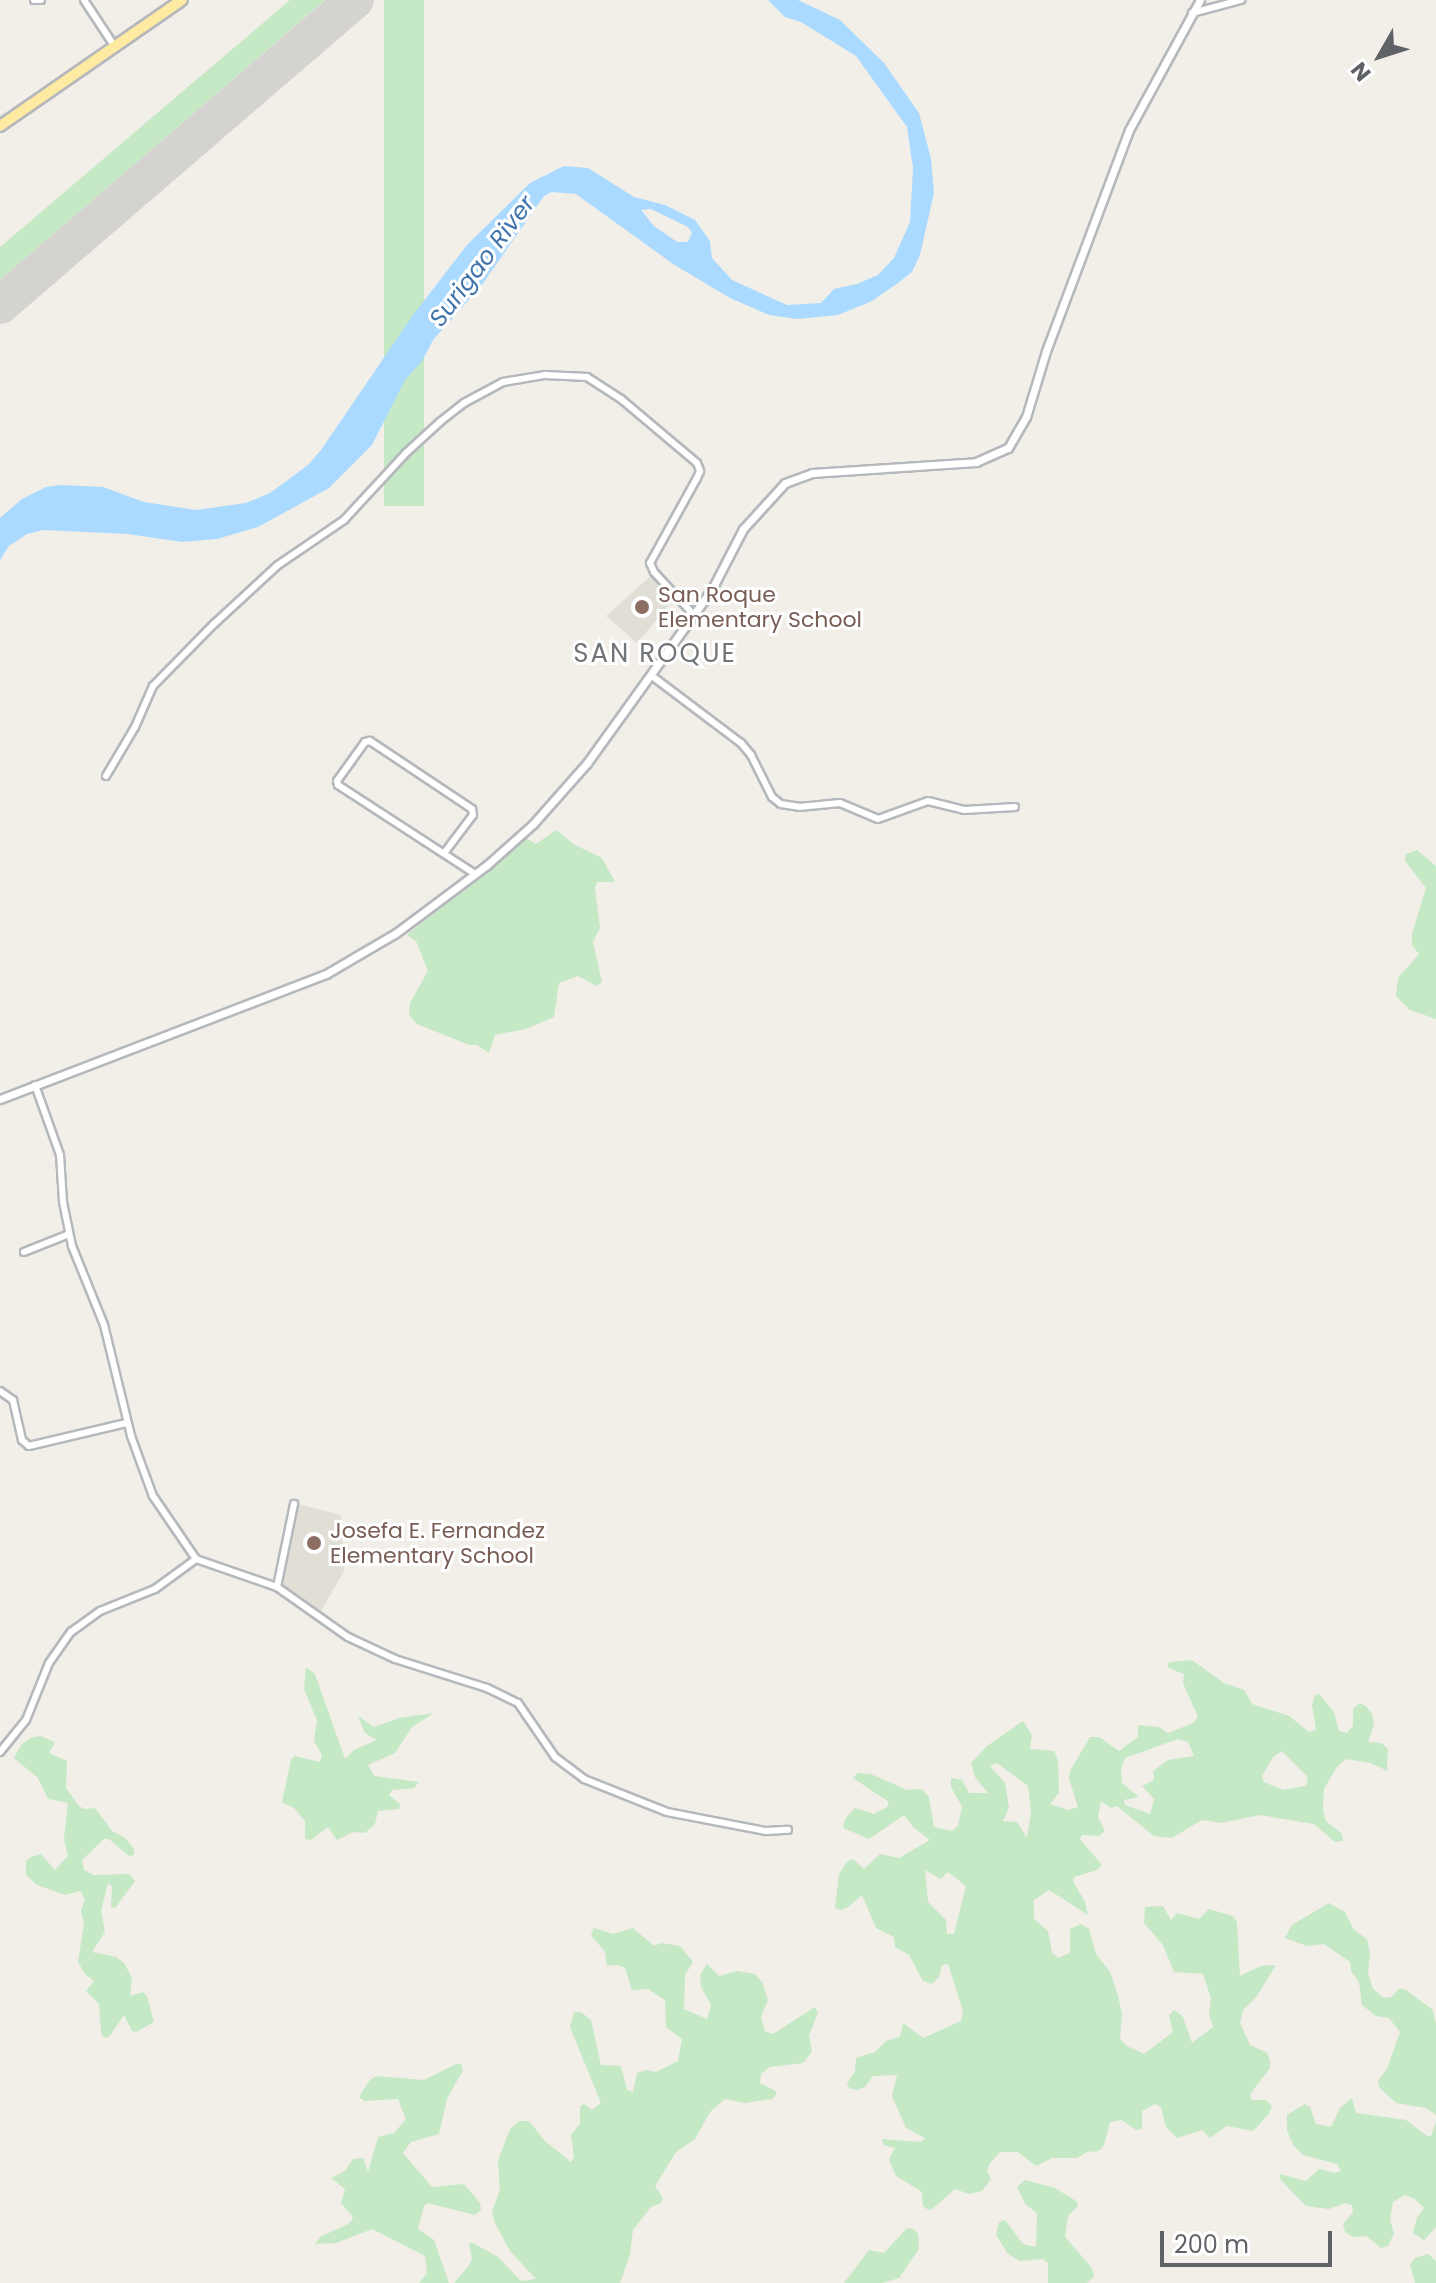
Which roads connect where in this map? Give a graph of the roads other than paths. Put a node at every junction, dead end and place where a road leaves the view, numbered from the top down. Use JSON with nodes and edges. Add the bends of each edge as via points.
{"nodes":[{"id":1,"x":34,"y":0,"type":"edge"},
{"id":2,"x":41,"y":0,"type":"edge"},
{"id":3,"x":84,"y":0,"type":"edge"},
{"id":4,"x":182,"y":0,"type":"edge"},
{"id":5,"x":1200,"y":0,"type":"edge"},
{"id":6,"x":1241,"y":0,"type":"edge"},
{"id":7,"x":1192,"y":13,"type":"junction"},
{"id":8,"x":115,"y":47,"type":"junction"},
{"id":9,"x":0,"y":126,"type":"edge"},
{"id":10,"x":694,"y":615,"type":"junction"},
{"id":11,"x":652,"y":676,"type":"junction"},
{"id":12,"x":106,"y":776,"type":"dead end"},
{"id":13,"x":1015,"y":807,"type":"dead end"},
{"id":14,"x":445,"y":852,"type":"junction"},
{"id":15,"x":475,"y":874,"type":"junction"},
{"id":16,"x":35,"y":1085,"type":"junction"},
{"id":17,"x":0,"y":1099,"type":"edge"},
{"id":18,"x":69,"y":1234,"type":"junction"},
{"id":19,"x":24,"y":1252,"type":"dead end"},
{"id":20,"x":0,"y":1391,"type":"edge"},
{"id":21,"x":126,"y":1423,"type":"junction"},
{"id":22,"x":294,"y":1504,"type":"dead end"},
{"id":23,"x":196,"y":1559,"type":"junction"},
{"id":24,"x":277,"y":1587,"type":"junction"},
{"id":25,"x":0,"y":1752,"type":"edge"},
{"id":26,"x":788,"y":1830,"type":"dead end"}],
"edges":[{"from":1,"to":2,"type":"street"},
{"from":3,"to":8,"type":"street"},
{"from":4,"to":8,"type":"highway"},
{"from":5,"to":7,"type":"street"},
{"from":6,"to":7,"type":"street"},
{"from":7,"to":10,"type":"street","via":[[1114,164],[1026,417],[1012,443],[976,462],[812,473],[785,483],[743,529]]},
{"from":8,"to":9,"type":"highway"},
{"from":10,"to":11,"type":"street"},
{"from":10,"to":12,"type":"street","via":[[650,563],[697,478],[697,463],[587,377],[545,375],[503,382],[441,421],[344,520],[278,565],[203,634],[153,686]]},
{"from":11,"to":13,"type":"street","via":[[741,743],[781,804],[840,803],[878,819],[928,801],[964,810]]},
{"from":11,"to":15,"type":"street","via":[[569,785]]},
{"from":14,"to":14,"type":"street","via":[[338,785],[365,742],[472,809],[473,815]]},
{"from":14,"to":15,"type":"street"},
{"from":15,"to":16,"type":"street","via":[[388,939],[326,974]]},
{"from":16,"to":17,"type":"street"},
{"from":16,"to":18,"type":"street","via":[[60,1155]]},
{"from":18,"to":19,"type":"street"},
{"from":18,"to":21,"type":"street","via":[[104,1325]]},
{"from":20,"to":21,"type":"street","via":[[13,1400],[22,1440],[29,1446]]},
{"from":21,"to":23,"type":"street","via":[[153,1496]]},
{"from":22,"to":24,"type":"street"},
{"from":23,"to":24,"type":"street"},
{"from":23,"to":25,"type":"street","via":[[155,1589],[100,1611],[71,1632],[49,1663],[26,1720]]},
{"from":24,"to":26,"type":"street","via":[[348,1637],[518,1703],[555,1757],[584,1779],[667,1812],[766,1831]]}]}
